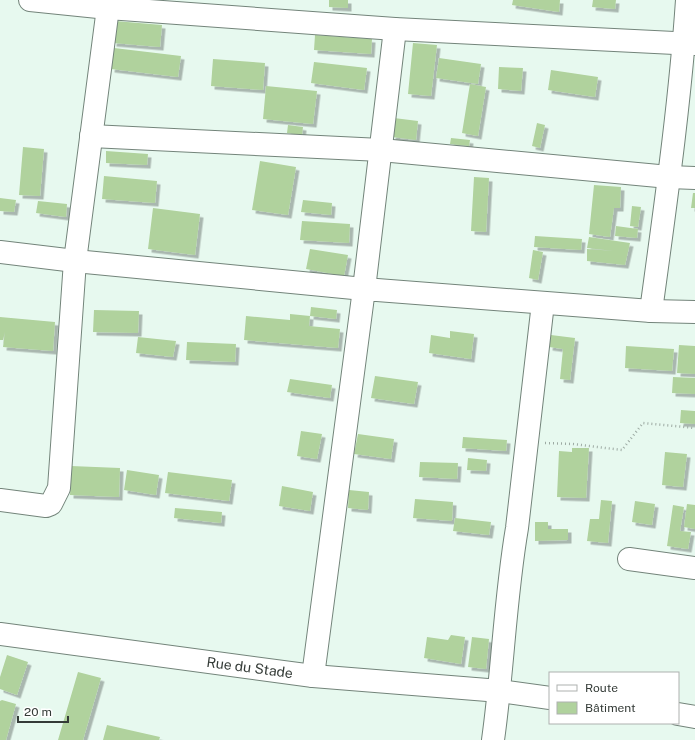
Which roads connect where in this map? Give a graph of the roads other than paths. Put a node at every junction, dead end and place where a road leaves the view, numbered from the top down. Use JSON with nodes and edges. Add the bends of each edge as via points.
{"nodes":[{"id":1,"x":30,"y":0,"type":"edge"},
{"id":2,"x":687,"y":0,"type":"edge"},
{"id":3,"x":108,"y":4,"type":"edge"},
{"id":4,"x":395,"y":29,"type":"junction"},
{"id":5,"x":690,"y":44,"type":"edge"},
{"id":6,"x":91,"y":136,"type":"junction"},
{"id":7,"x":381,"y":150,"type":"junction"},
{"id":8,"x":669,"y":177,"type":"junction"},
{"id":9,"x":695,"y":178,"type":"edge"},
{"id":10,"x":0,"y":252,"type":"edge"},
{"id":11,"x":75,"y":261,"type":"junction"},
{"id":12,"x":364,"y":289,"type":"junction"},
{"id":13,"x":542,"y":303,"type":"junction"},
{"id":14,"x":651,"y":311,"type":"junction"},
{"id":15,"x":695,"y":312,"type":"edge"},
{"id":16,"x":0,"y":501,"type":"edge"},
{"id":17,"x":629,"y":559,"type":"dead end"},
{"id":18,"x":695,"y":568,"type":"edge"},
{"id":19,"x":0,"y":634,"type":"edge"},
{"id":20,"x":313,"y":676,"type":"junction"},
{"id":21,"x":500,"y":691,"type":"junction"},
{"id":22,"x":549,"y":698,"type":"edge"},
{"id":23,"x":679,"y":714,"type":"edge"},
{"id":24,"x":695,"y":717,"type":"edge"},
{"id":25,"x":493,"y":740,"type":"edge"}],
"edges":[{"from":1,"to":3,"type":"street"},
{"from":2,"to":5,"type":"street"},
{"from":3,"to":4,"type":"street"},
{"from":3,"to":6,"type":"street"},
{"from":4,"to":5,"type":"street"},
{"from":4,"to":7,"type":"street"},
{"from":5,"to":8,"type":"street"},
{"from":6,"to":7,"type":"street"},
{"from":6,"to":11,"type":"street"},
{"from":7,"to":8,"type":"street"},
{"from":7,"to":12,"type":"street"},
{"from":8,"to":9,"type":"street"},
{"from":8,"to":14,"type":"street"},
{"from":10,"to":11,"type":"street"},
{"from":11,"to":12,"type":"street"},
{"from":11,"to":16,"type":"street","via":[[59,488],[51,504],[46,506]]},
{"from":12,"to":13,"type":"street"},
{"from":12,"to":20,"type":"street"},
{"from":13,"to":14,"type":"street"},
{"from":13,"to":21,"type":"street","via":[[512,558]]},
{"from":14,"to":15,"type":"street"},
{"from":17,"to":18,"type":"street"},
{"from":19,"to":20,"type":"street","name":"Rue du Stade"},
{"from":20,"to":21,"type":"street","name":"Rue du Stade"},
{"from":21,"to":22,"type":"street","name":"Rue du Stade"},
{"from":21,"to":25,"type":"street"},
{"from":23,"to":24,"type":"street"}]}
